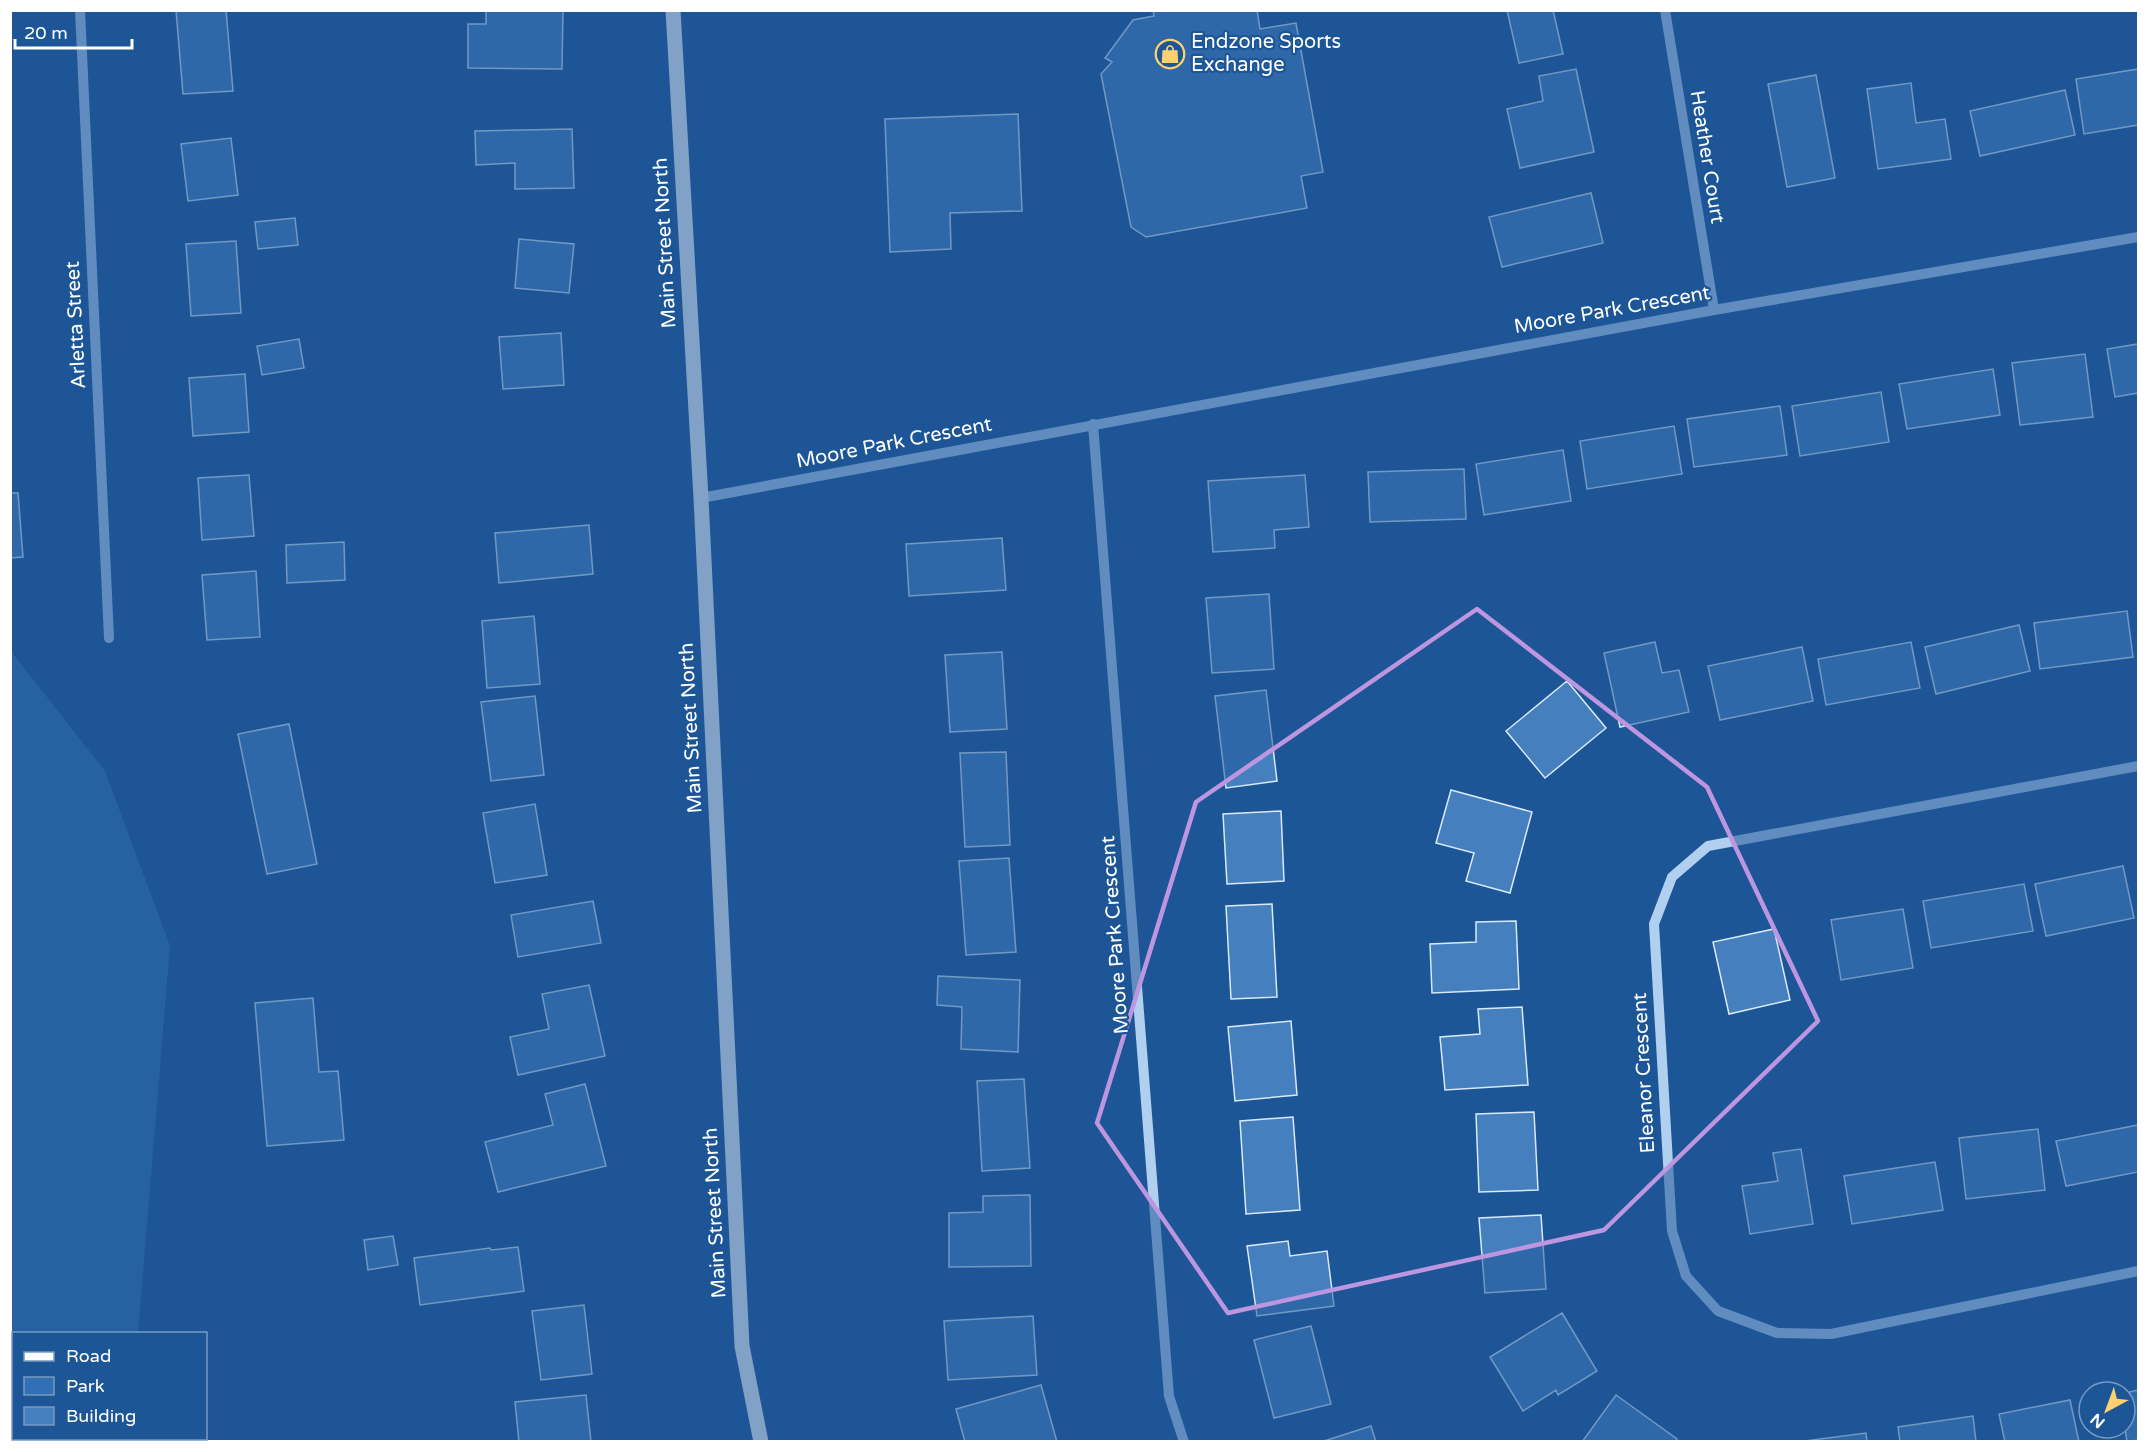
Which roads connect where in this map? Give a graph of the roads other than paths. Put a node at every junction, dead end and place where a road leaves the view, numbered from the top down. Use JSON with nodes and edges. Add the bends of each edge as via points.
{"nodes":[{"id":1,"x":80,"y":10,"type":"edge"},
{"id":2,"x":673,"y":10,"type":"edge"},
{"id":3,"x":1665,"y":10,"type":"edge"},
{"id":4,"x":2139,"y":237,"type":"edge"},
{"id":5,"x":1714,"y":310,"type":"junction"},
{"id":6,"x":1093,"y":424,"type":"junction"},
{"id":7,"x":701,"y":498,"type":"junction"},
{"id":8,"x":109,"y":638,"type":"dead end"},
{"id":9,"x":2139,"y":766,"type":"edge"},
{"id":10,"x":2139,"y":1271,"type":"edge"},
{"id":11,"x":762,"y":1442,"type":"edge"},
{"id":12,"x":1184,"y":1442,"type":"edge"}],
"edges":[{"from":1,"to":8,"type":"street","name":"Arletta Street"},
{"from":2,"to":7,"type":"main road","name":"Main Street North"},
{"from":3,"to":5,"type":"street","name":"Heather Court"},
{"from":4,"to":5,"type":"street","name":"Moore Park Crescent"},
{"from":5,"to":6,"type":"street","name":"Moore Park Crescent"},
{"from":6,"to":7,"type":"street","name":"Moore Park Crescent"},
{"from":6,"to":12,"type":"street","name":"Moore Park Crescent","via":[[1169,1396]]},
{"from":7,"to":11,"type":"main road","name":"Main Street North","via":[[742,1347]]},
{"from":9,"to":10,"type":"street","name":"Eleanor Crescent","via":[[1708,846],[1672,878],[1654,924],[1671,1231],[1686,1276],[1718,1311],[1777,1333],[1831,1334]]}]}
